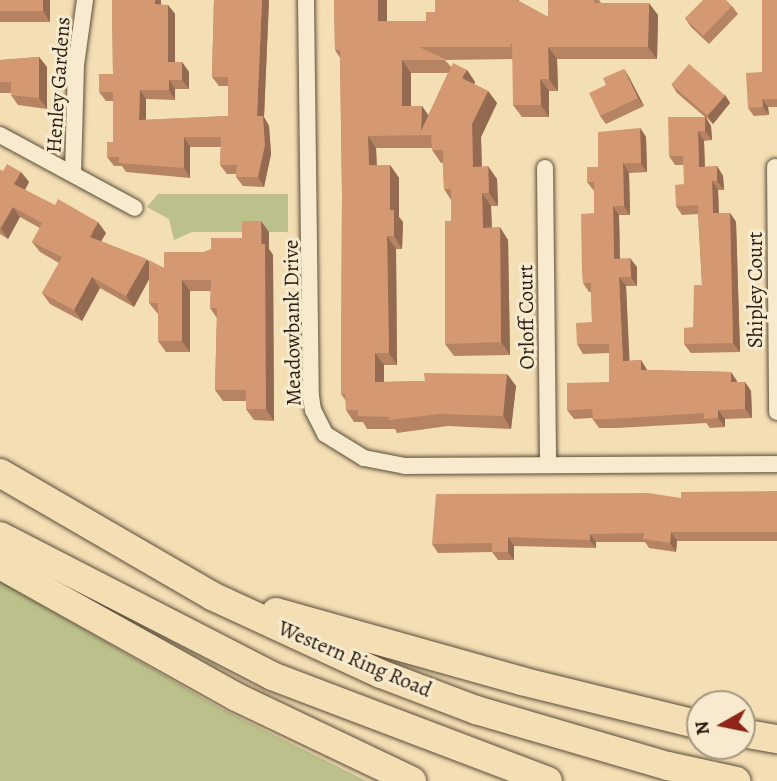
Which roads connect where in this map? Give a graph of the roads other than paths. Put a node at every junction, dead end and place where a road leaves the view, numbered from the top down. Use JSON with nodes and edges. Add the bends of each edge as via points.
{"nodes":[{"id":1,"x":85,"y":0,"type":"edge"},
{"id":2,"x":306,"y":0,"type":"edge"},
{"id":3,"x":0,"y":135,"type":"edge"},
{"id":4,"x":775,"y":167,"type":"dead end"},
{"id":5,"x":545,"y":168,"type":"dead end"},
{"id":6,"x":73,"y":173,"type":"junction"},
{"id":7,"x":135,"y":208,"type":"dead end"},
{"id":8,"x":777,"y":412,"type":"edge"},
{"id":9,"x":777,"y":464,"type":"edge"},
{"id":10,"x":548,"y":465,"type":"junction"},
{"id":11,"x":0,"y":473,"type":"edge"},
{"id":12,"x":0,"y":536,"type":"edge"},
{"id":13,"x":0,"y":565,"type":"edge"},
{"id":14,"x":212,"y":596,"type":"junction"},
{"id":15,"x":686,"y":722,"type":"edge"},
{"id":16,"x":756,"y":735,"type":"edge"},
{"id":17,"x":777,"y":739,"type":"edge"},
{"id":18,"x":412,"y":781,"type":"edge"},
{"id":19,"x":548,"y":781,"type":"edge"},
{"id":20,"x":736,"y":781,"type":"edge"}],
"edges":[{"from":1,"to":6,"type":"street","name":"Henley Gardens","via":[[76,65]]},
{"from":2,"to":10,"type":"street","name":"Meadowbank Drive","via":[[312,396],[317,423],[337,443],[385,465]]},
{"from":3,"to":6,"type":"street","name":"Henley Gardens"},
{"from":4,"to":8,"type":"street","name":"Shipley Court"},
{"from":5,"to":10,"type":"street","name":"Orloff Court"},
{"from":6,"to":7,"type":"street","name":"Henley Gardens"},
{"from":9,"to":10,"type":"street","name":"Meadowbank Drive"},
{"from":11,"to":14,"type":"highway","name":"Western Ring Road"},
{"from":12,"to":19,"type":"highway","via":[[272,676]]},
{"from":13,"to":18,"type":"highway","via":[[236,697]]},
{"from":14,"to":15,"type":"highway"},
{"from":14,"to":20,"type":"highway","name":"Western Ring Road","via":[[381,674],[476,710]]},
{"from":16,"to":17,"type":"highway"}]}
